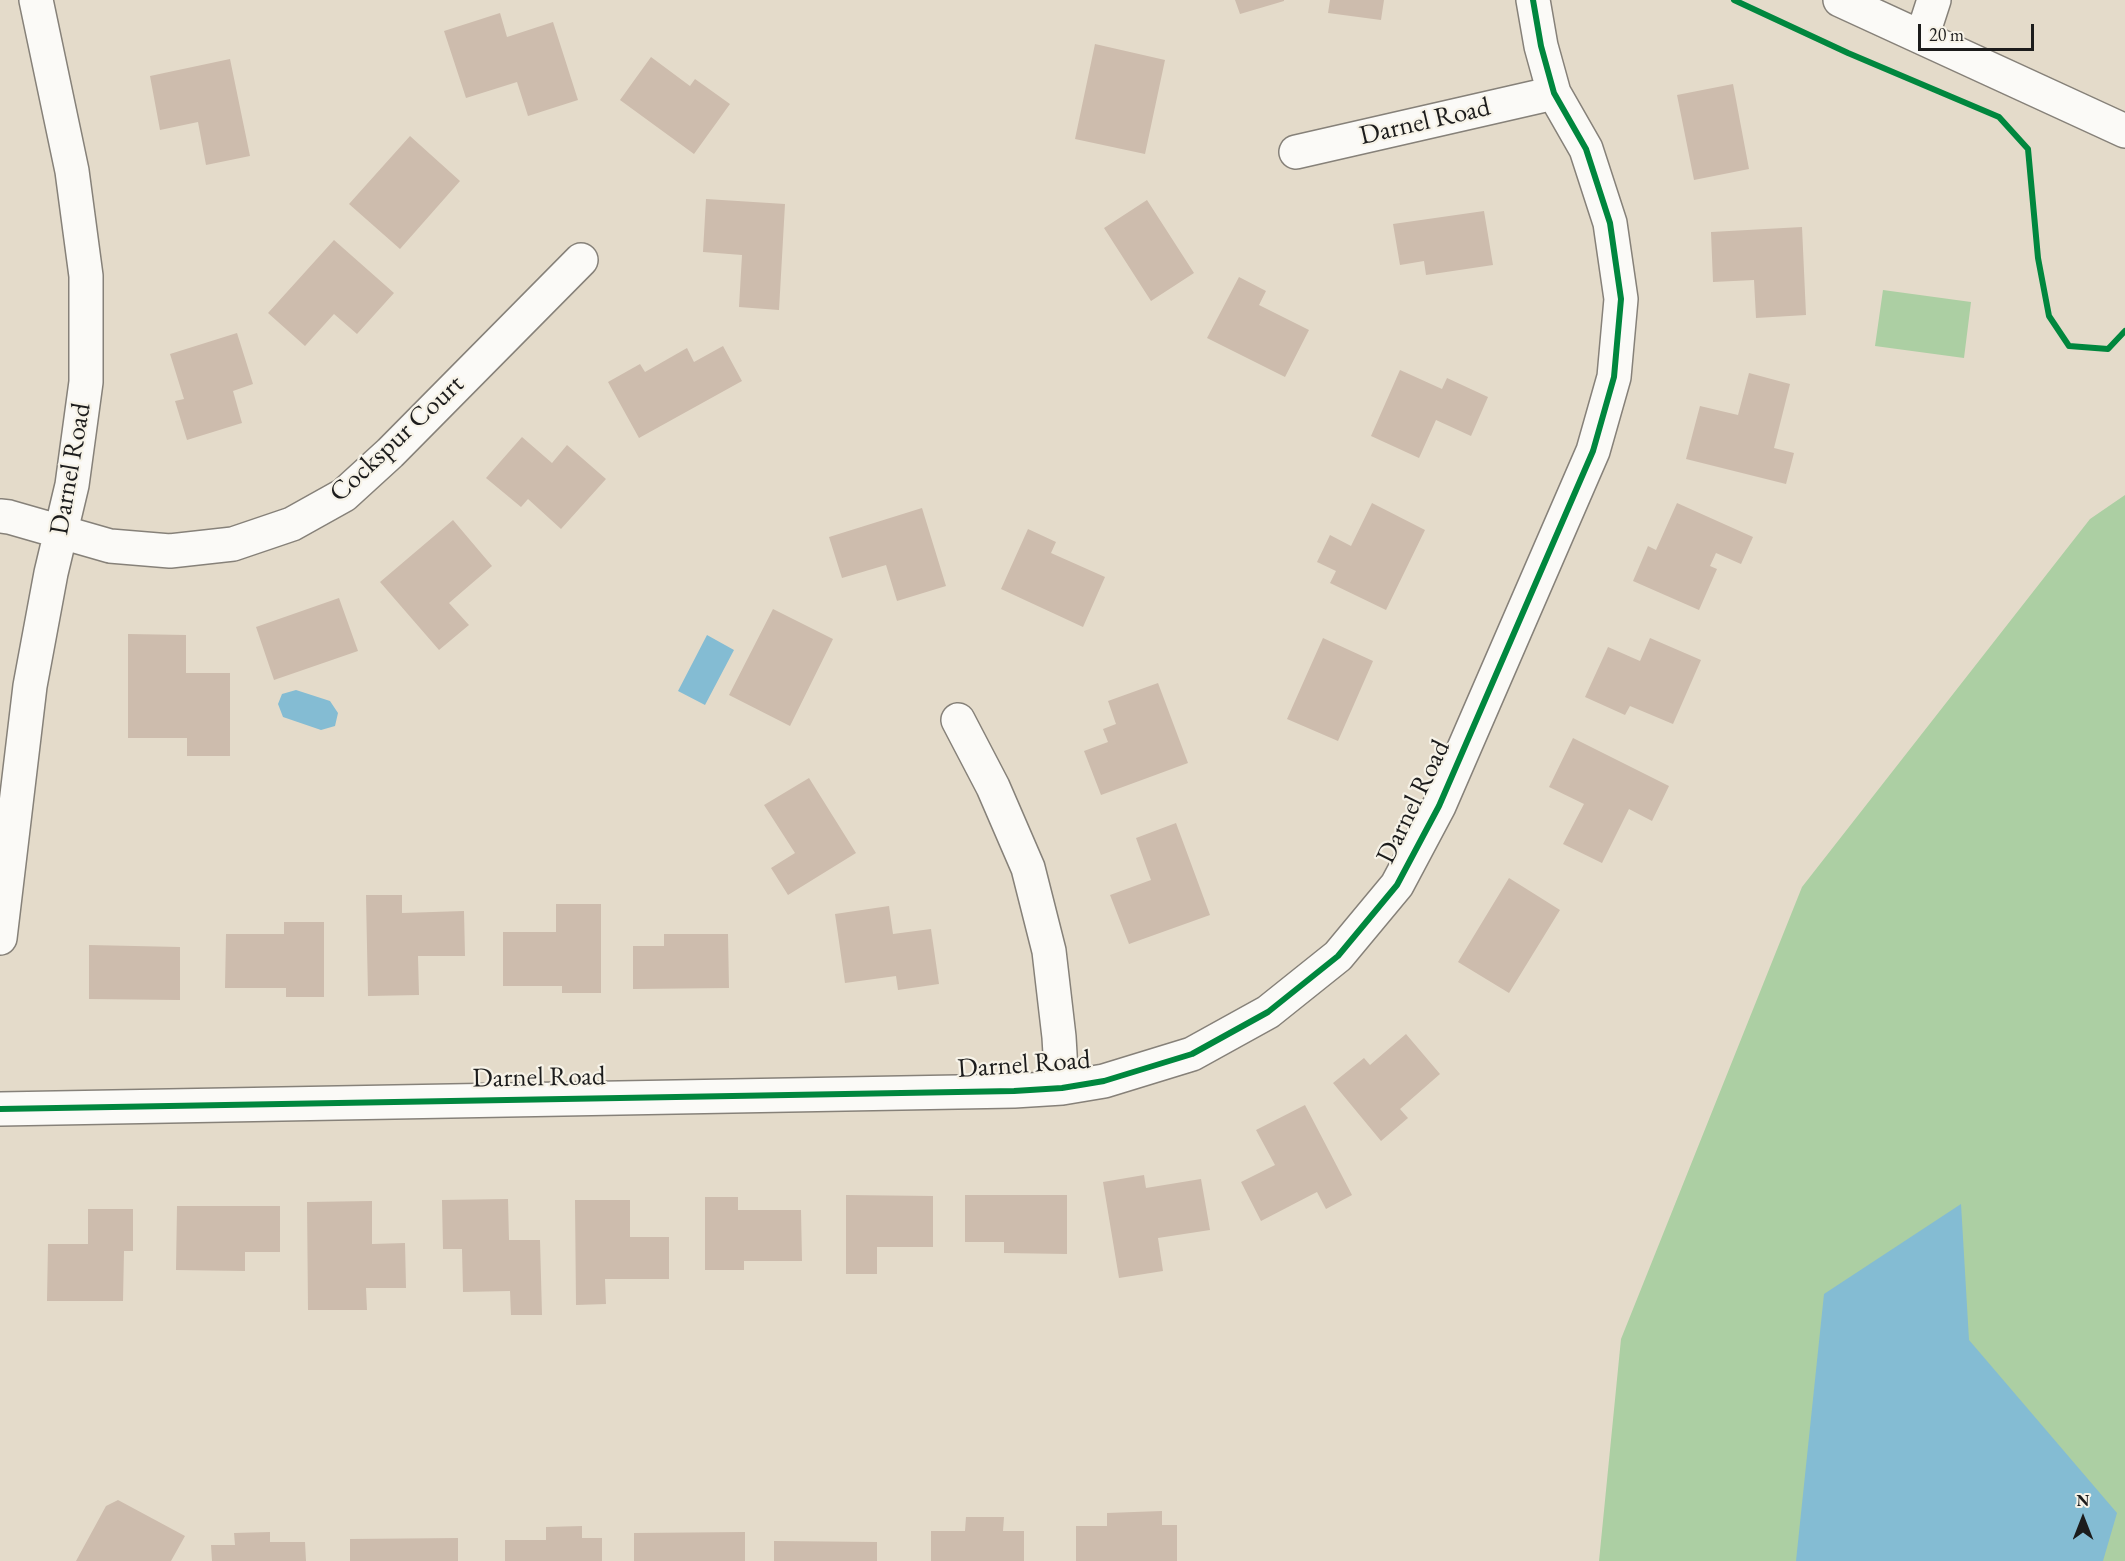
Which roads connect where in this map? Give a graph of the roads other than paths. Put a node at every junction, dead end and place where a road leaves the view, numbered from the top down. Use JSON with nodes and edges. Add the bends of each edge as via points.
{"nodes":[{"id":1,"x":36,"y":0,"type":"edge"},
{"id":2,"x":1533,"y":0,"type":"edge"},
{"id":3,"x":1840,"y":0,"type":"edge"},
{"id":4,"x":1934,"y":0,"type":"edge"},
{"id":5,"x":1922,"y":38,"type":"junction"},
{"id":6,"x":1554,"y":93,"type":"junction"},
{"id":7,"x":2125,"y":131,"type":"edge"},
{"id":8,"x":1296,"y":152,"type":"dead end"},
{"id":9,"x":581,"y":260,"type":"dead end"},
{"id":10,"x":0,"y":516,"type":"edge"},
{"id":11,"x":61,"y":532,"type":"junction"},
{"id":12,"x":958,"y":720,"type":"dead end"},
{"id":13,"x":0,"y":938,"type":"edge"},
{"id":14,"x":1062,"y":1088,"type":"junction"},
{"id":15,"x":0,"y":1109,"type":"edge"}],
"edges":[{"from":1,"to":11,"type":"street","name":"Darnel Road","via":[[72,171],[86,276],[86,382],[72,485]]},
{"from":2,"to":6,"type":"street","name":"Darnel Road","via":[[1540,46]]},
{"from":3,"to":5,"type":"street"},
{"from":4,"to":5,"type":"street"},
{"from":5,"to":7,"type":"street"},
{"from":6,"to":8,"type":"street","name":"Darnel Road"},
{"from":6,"to":14,"type":"street","name":"Darnel Road","via":[[1586,149],[1610,223],[1621,299],[1614,377],[1593,451],[1439,806],[1398,885],[1338,956],[1268,1012],[1192,1054],[1104,1081]]},
{"from":9,"to":11,"type":"street","name":"Cockspur Court","via":[[390,453],[344,495],[292,524],[233,544],[170,551],[110,546]]},
{"from":10,"to":11,"type":"street","name":"Cockspur Court"},
{"from":11,"to":13,"type":"street","name":"Darnel Road","via":[[30,686]]},
{"from":12,"to":14,"type":"street","name":"Darnel Road","via":[[1028,868],[1049,951]]},
{"from":14,"to":15,"type":"street","name":"Darnel Road"}]}
